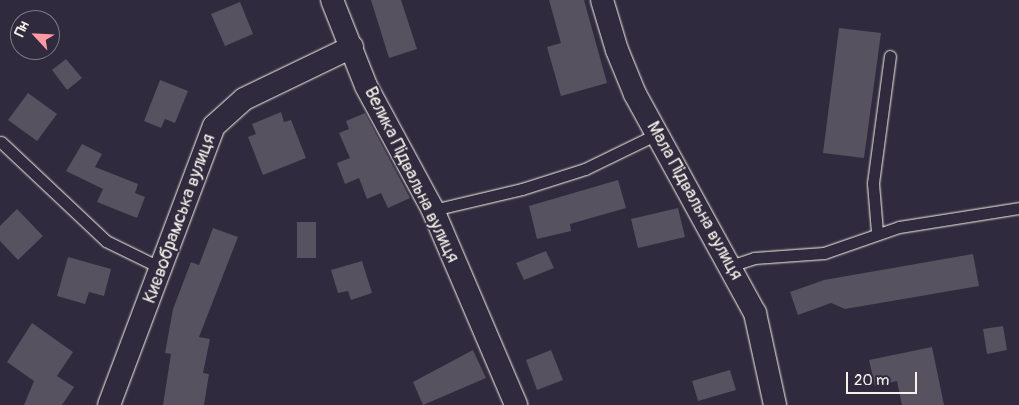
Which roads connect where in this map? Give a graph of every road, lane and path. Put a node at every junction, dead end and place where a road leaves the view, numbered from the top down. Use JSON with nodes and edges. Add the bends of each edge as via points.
{"nodes":[{"id":1,"x":332,"y":0,"type":"edge"},
{"id":2,"x":602,"y":0,"type":"edge"},
{"id":3,"x":352,"y":47,"type":"junction"},
{"id":4,"x":890,"y":56,"type":"dead end"},
{"id":5,"x":657,"y":134,"type":"junction"},
{"id":6,"x":0,"y":142,"type":"edge"},
{"id":7,"x":1019,"y":208,"type":"edge"},
{"id":8,"x":433,"y":210,"type":"junction"},
{"id":9,"x":877,"y":232,"type":"junction"},
{"id":10,"x":730,"y":266,"type":"junction"},
{"id":11,"x":161,"y":268,"type":"junction"},
{"id":12,"x":109,"y":405,"type":"edge"},
{"id":13,"x":516,"y":405,"type":"edge"},
{"id":14,"x":775,"y":405,"type":"edge"}],
"edges":[{"from":1,"to":3,"type":"street","name":"Велика Підвальна вулиця"},
{"from":2,"to":5,"type":"street","name":"Мала Підвальна вулиця","via":[[617,50]]},
{"from":3,"to":8,"type":"street","name":"Велика Підвальна вулиця","via":[[366,86]]},
{"from":3,"to":11,"type":"street","name":"Києвобрамська вулиця","via":[[244,99],[221,116],[197,165]]},
{"from":4,"to":9,"type":"lane","via":[[873,183]]},
{"from":5,"to":8,"type":"lane","via":[[584,169],[515,191]]},
{"from":5,"to":10,"type":"street","name":"Мала Підвальна вулиця"},
{"from":6,"to":11,"type":"lane","via":[[106,241]]},
{"from":7,"to":9,"type":"lane"},
{"from":8,"to":13,"type":"street","name":"Велика Підвальна вулиця"},
{"from":9,"to":10,"type":"lane","via":[[824,253],[754,258]]},
{"from":10,"to":14,"type":"street","name":"Мала Підвальна вулиця","via":[[760,328]]},
{"from":11,"to":12,"type":"street","name":"Києвобрамська вулиця"}]}
